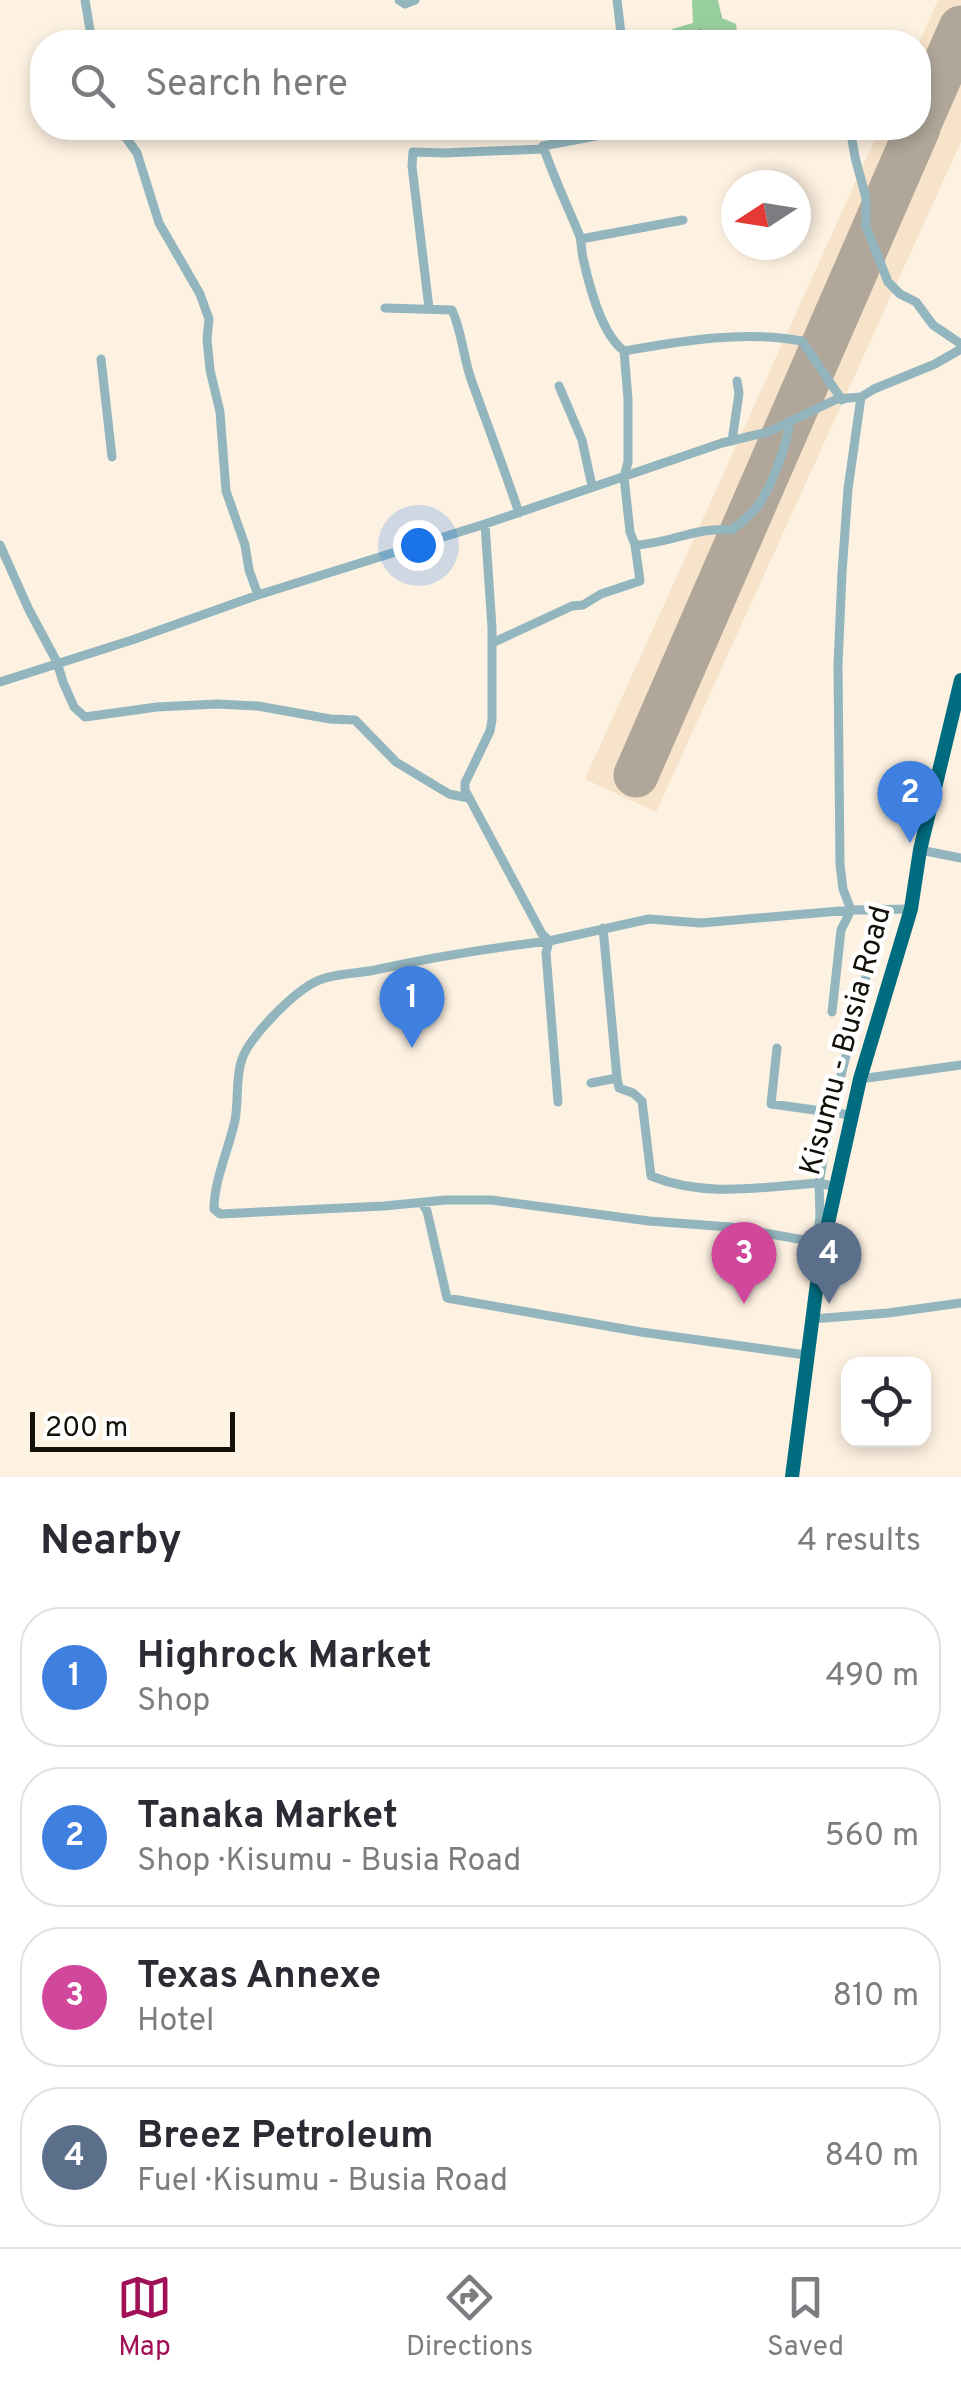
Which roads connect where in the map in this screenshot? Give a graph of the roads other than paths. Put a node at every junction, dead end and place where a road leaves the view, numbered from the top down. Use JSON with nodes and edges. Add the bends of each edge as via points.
{"nodes":[{"id":1,"x":85,"y":0,"type":"edge"},
{"id":2,"x":400,"y":0,"type":"edge"},
{"id":3,"x":415,"y":0,"type":"edge"},
{"id":4,"x":617,"y":0,"type":"edge"},
{"id":5,"x":90,"y":30,"type":"edge"},
{"id":6,"x":621,"y":30,"type":"edge"},
{"id":7,"x":127,"y":140,"type":"edge"},
{"id":8,"x":571,"y":140,"type":"edge"},
{"id":9,"x":852,"y":140,"type":"edge"},
{"id":10,"x":543,"y":149,"type":"junction"},
{"id":11,"x":683,"y":220,"type":"dead end"},
{"id":12,"x":581,"y":239,"type":"junction"},
{"id":13,"x":385,"y":308,"type":"dead end"},
{"id":14,"x":429,"y":308,"type":"junction"},
{"id":15,"x":961,"y":346,"type":"edge"},
{"id":16,"x":624,"y":351,"type":"junction"},
{"id":17,"x":101,"y":359,"type":"dead end"},
{"id":18,"x":737,"y":381,"type":"dead end"},
{"id":19,"x":559,"y":386,"type":"dead end"},
{"id":20,"x":861,"y":397,"type":"junction"},
{"id":21,"x":842,"y":400,"type":"junction"},
{"id":22,"x":790,"y":421,"type":"junction"},
{"id":23,"x":732,"y":441,"type":"junction"},
{"id":24,"x":112,"y":457,"type":"dead end"},
{"id":25,"x":624,"y":478,"type":"junction"},
{"id":26,"x":592,"y":486,"type":"junction"},
{"id":27,"x":520,"y":513,"type":"junction"},
{"id":28,"x":485,"y":524,"type":"junction"},
{"id":29,"x":0,"y":545,"type":"edge"},
{"id":30,"x":635,"y":546,"type":"junction"},
{"id":31,"x":258,"y":595,"type":"junction"},
{"id":32,"x":492,"y":643,"type":"junction"},
{"id":33,"x":58,"y":662,"type":"junction"},
{"id":34,"x":961,"y":680,"type":"edge"},
{"id":35,"x":0,"y":682,"type":"edge"},
{"id":36,"x":468,"y":798,"type":"junction"},
{"id":37,"x":920,"y":850,"type":"junction"},
{"id":38,"x":961,"y":858,"type":"edge"},
{"id":39,"x":883,"y":909,"type":"junction"},
{"id":40,"x":911,"y":909,"type":"junction"},
{"id":41,"x":852,"y":910,"type":"junction"},
{"id":42,"x":603,"y":928,"type":"junction"},
{"id":43,"x":549,"y":941,"type":"junction"},
{"id":44,"x":832,"y":1012,"type":"dead end"},
{"id":45,"x":777,"y":1048,"type":"dead end"},
{"id":46,"x":961,"y":1064,"type":"edge"},
{"id":47,"x":617,"y":1078,"type":"junction"},
{"id":48,"x":860,"y":1079,"type":"junction"},
{"id":49,"x":591,"y":1083,"type":"dead end"},
{"id":50,"x":558,"y":1102,"type":"dead end"},
{"id":51,"x":832,"y":1111,"type":"junction"},
{"id":52,"x":851,"y":1115,"type":"junction"},
{"id":53,"x":819,"y":1184,"type":"junction"},
{"id":54,"x":836,"y":1187,"type":"junction"},
{"id":55,"x":422,"y":1203,"type":"junction"},
{"id":56,"x":816,"y":1242,"type":"junction"},
{"id":57,"x":820,"y":1260,"type":"junction"},
{"id":58,"x":961,"y":1303,"type":"edge"},
{"id":59,"x":812,"y":1319,"type":"junction"},
{"id":60,"x":806,"y":1355,"type":"junction"},
{"id":61,"x":792,"y":1477,"type":"edge"}],
"edges":[{"from":1,"to":5,"type":"street"},
{"from":2,"to":3,"type":"street"},
{"from":4,"to":6,"type":"street"},
{"from":7,"to":31,"type":"street","via":[[159,223],[209,320],[226,490]]},
{"from":8,"to":10,"type":"street"},
{"from":9,"to":15,"type":"street","via":[[866,226],[888,282]]},
{"from":10,"to":12,"type":"street"},
{"from":10,"to":14,"type":"street","via":[[413,152]]},
{"from":11,"to":12,"type":"street"},
{"from":12,"to":16,"type":"street","via":[[598,312]]},
{"from":13,"to":14,"type":"street"},
{"from":14,"to":27,"type":"street","via":[[452,310],[457,321]]},
{"from":15,"to":20,"type":"street"},
{"from":16,"to":21,"type":"street","via":[[740,336],[802,341]]},
{"from":16,"to":25,"type":"street"},
{"from":17,"to":24,"type":"street"},
{"from":18,"to":23,"type":"street"},
{"from":19,"to":26,"type":"street"},
{"from":20,"to":21,"type":"street"},
{"from":20,"to":41,"type":"street","via":[[848,489],[838,665],[840,865]]},
{"from":21,"to":22,"type":"street"},
{"from":22,"to":23,"type":"street"},
{"from":22,"to":30,"type":"street","via":[[763,496],[732,530],[713,528]]},
{"from":23,"to":25,"type":"street"},
{"from":25,"to":26,"type":"street"},
{"from":25,"to":30,"type":"street"},
{"from":26,"to":27,"type":"street"},
{"from":27,"to":28,"type":"street"},
{"from":28,"to":31,"type":"street"},
{"from":28,"to":32,"type":"street"},
{"from":29,"to":33,"type":"street"},
{"from":30,"to":32,"type":"street","via":[[640,581]]},
{"from":31,"to":33,"type":"street"},
{"from":32,"to":36,"type":"street","via":[[492,720],[465,783]]},
{"from":33,"to":35,"type":"street"},
{"from":33,"to":36,"type":"street","via":[[74,706],[85,717],[216,704],[355,720],[396,762]]},
{"from":34,"to":37,"type":"highway","name":"Kisumu - Busia Road"},
{"from":36,"to":43,"type":"street"},
{"from":37,"to":38,"type":"street"},
{"from":37,"to":40,"type":"highway","name":"Kisumu - Busia Road"},
{"from":39,"to":40,"type":"street"},
{"from":39,"to":41,"type":"street"},
{"from":39,"to":51,"type":"street"},
{"from":40,"to":48,"type":"highway","name":"Kisumu - Busia Road"},
{"from":41,"to":42,"type":"street"},
{"from":41,"to":44,"type":"street","via":[[841,930]]},
{"from":42,"to":43,"type":"street"},
{"from":42,"to":47,"type":"street"},
{"from":43,"to":50,"type":"street"},
{"from":43,"to":55,"type":"street","via":[[325,978],[292,998],[243,1056],[216,1212]]},
{"from":45,"to":51,"type":"street","via":[[771,1104]]},
{"from":46,"to":48,"type":"street"},
{"from":47,"to":49,"type":"street"},
{"from":47,"to":53,"type":"street","via":[[619,1088],[642,1102],[651,1176],[716,1190]]},
{"from":48,"to":52,"type":"highway","name":"Kisumu - Busia Road"},
{"from":51,"to":52,"type":"street"},
{"from":51,"to":53,"type":"street"},
{"from":52,"to":54,"type":"highway","name":"Kisumu - Busia Road"},
{"from":53,"to":54,"type":"street"},
{"from":53,"to":56,"type":"street"},
{"from":54,"to":57,"type":"highway","name":"Kisumu - Busia Road"},
{"from":55,"to":56,"type":"street","via":[[510,1202]]},
{"from":55,"to":60,"type":"street","via":[[447,1298]]},
{"from":56,"to":57,"type":"street"},
{"from":57,"to":59,"type":"highway","name":"Kisumu - Busia Road"},
{"from":58,"to":59,"type":"street"},
{"from":59,"to":60,"type":"highway","name":"Kisumu - Busia Road"},
{"from":60,"to":61,"type":"highway","name":"Kisumu - Busia Road"}]}
